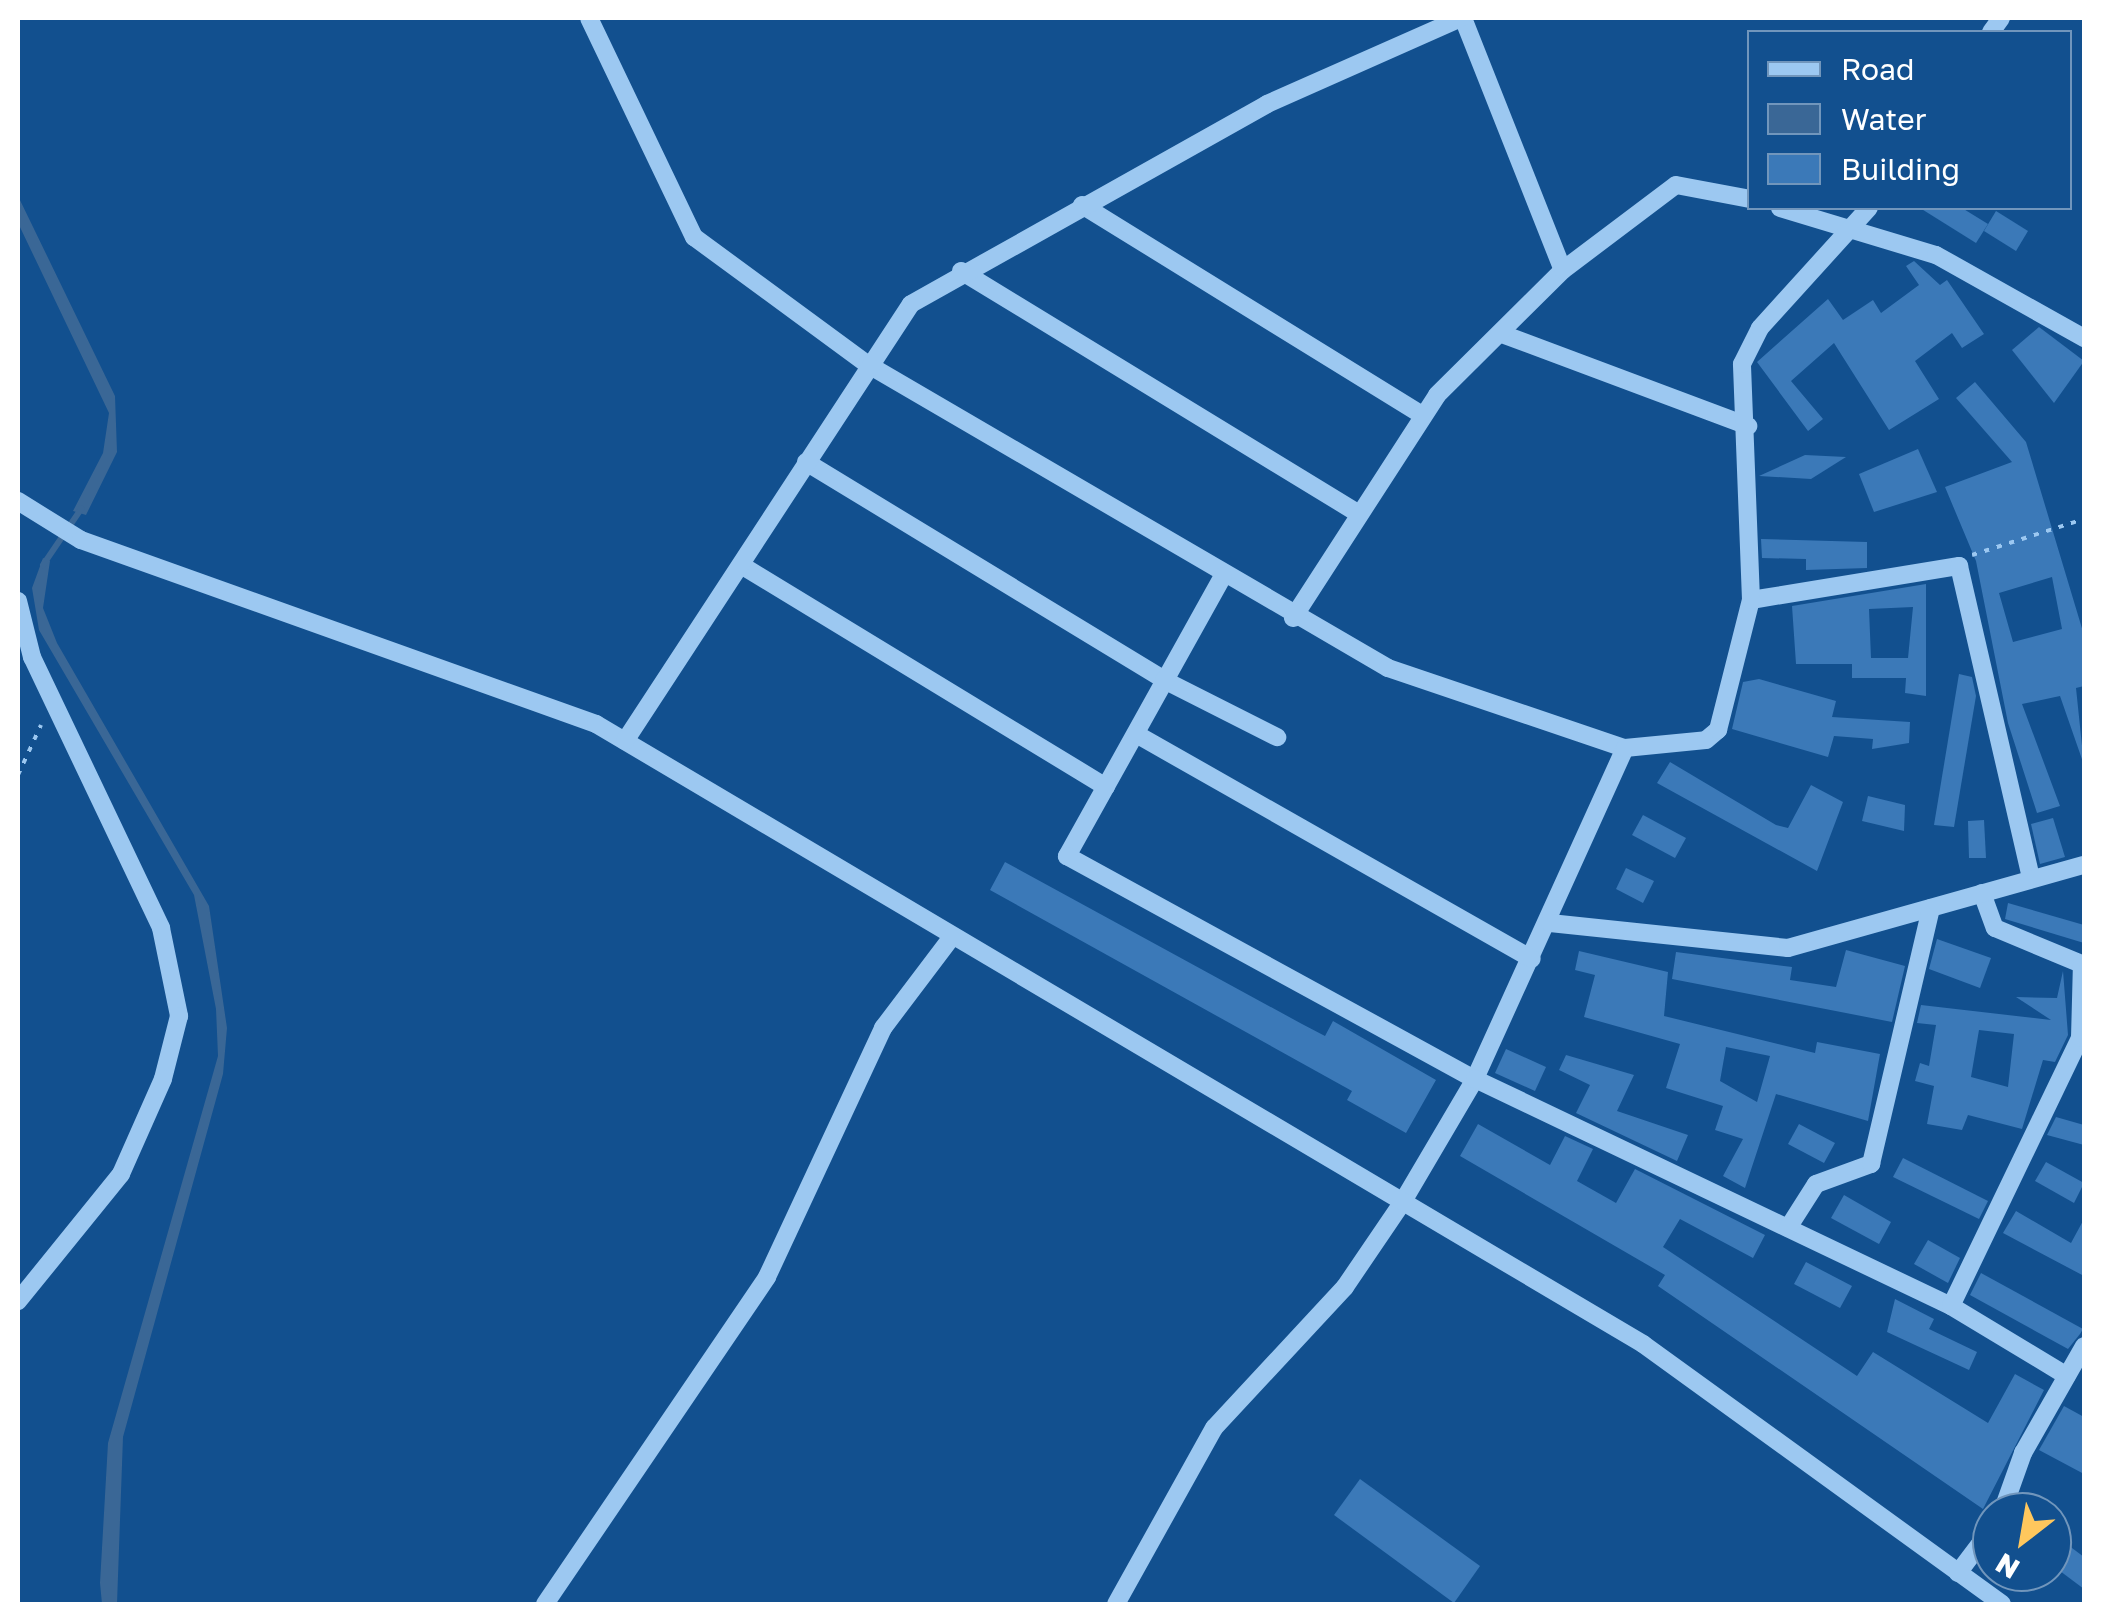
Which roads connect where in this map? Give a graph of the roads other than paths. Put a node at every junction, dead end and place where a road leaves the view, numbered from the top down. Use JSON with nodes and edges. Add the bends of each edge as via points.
{"nodes":[{"id":1,"x":590,"y":18,"type":"edge"},
{"id":2,"x":1462,"y":18,"type":"edge"},
{"id":3,"x":1747,"y":198,"type":"edge"},
{"id":4,"x":1082,"y":204,"type":"junction"},
{"id":5,"x":1787,"y":210,"type":"edge"},
{"id":6,"x":1868,"y":210,"type":"edge"},
{"id":7,"x":1854,"y":228,"type":"junction"},
{"id":8,"x":1562,"y":270,"type":"junction"},
{"id":9,"x":962,"y":271,"type":"junction"},
{"id":10,"x":1502,"y":334,"type":"junction"},
{"id":11,"x":2084,"y":338,"type":"edge"},
{"id":12,"x":866,"y":364,"type":"junction"},
{"id":13,"x":1422,"y":415,"type":"junction"},
{"id":14,"x":1748,"y":426,"type":"junction"},
{"id":15,"x":806,"y":462,"type":"junction"},
{"id":16,"x":18,"y":504,"type":"edge"},
{"id":17,"x":1358,"y":513,"type":"junction"},
{"id":18,"x":740,"y":565,"type":"junction"},
{"id":19,"x":1223,"y":576,"type":"junction"},
{"id":20,"x":1750,"y":600,"type":"junction"},
{"id":21,"x":18,"y":601,"type":"edge"},
{"id":22,"x":1293,"y":618,"type":"junction"},
{"id":23,"x":1164,"y":680,"type":"junction"},
{"id":24,"x":1136,"y":734,"type":"junction"},
{"id":25,"x":1277,"y":737,"type":"dead end"},
{"id":26,"x":625,"y":741,"type":"junction"},
{"id":27,"x":1625,"y":748,"type":"junction"},
{"id":28,"x":1106,"y":788,"type":"junction"},
{"id":29,"x":2084,"y":864,"type":"edge"},
{"id":30,"x":2031,"y":880,"type":"junction"},
{"id":31,"x":1982,"y":893,"type":"junction"},
{"id":32,"x":1931,"y":908,"type":"junction"},
{"id":33,"x":1550,"y":924,"type":"junction"},
{"id":34,"x":952,"y":938,"type":"junction"},
{"id":35,"x":1532,"y":959,"type":"junction"},
{"id":36,"x":2083,"y":964,"type":"edge"},
{"id":37,"x":2082,"y":1039,"type":"edge"},
{"id":38,"x":1474,"y":1079,"type":"junction"},
{"id":39,"x":1402,"y":1203,"type":"junction"},
{"id":40,"x":1788,"y":1228,"type":"junction"},
{"id":41,"x":18,"y":1301,"type":"edge"},
{"id":42,"x":1951,"y":1306,"type":"junction"},
{"id":43,"x":2084,"y":1346,"type":"edge"},
{"id":44,"x":2067,"y":1376,"type":"junction"},
{"id":45,"x":2012,"y":1492,"type":"edge"},
{"id":46,"x":1972,"y":1554,"type":"edge"},
{"id":47,"x":1958,"y":1573,"type":"junction"},
{"id":48,"x":546,"y":1604,"type":"edge"},
{"id":49,"x":1116,"y":1604,"type":"edge"},
{"id":50,"x":2002,"y":1604,"type":"edge"}],
"edges":[{"from":1,"to":12,"type":"street","via":[[694,237]]},
{"from":2,"to":4,"type":"street","via":[[1266,104]]},
{"from":2,"to":8,"type":"street"},
{"from":3,"to":8,"type":"street","via":[[1676,186]]},
{"from":4,"to":9,"type":"street"},
{"from":4,"to":13,"type":"street"},
{"from":5,"to":7,"type":"street"},
{"from":6,"to":7,"type":"street"},
{"from":7,"to":11,"type":"street","via":[[1936,254]]},
{"from":7,"to":14,"type":"street","via":[[1748,346],[1738,382]]},
{"from":8,"to":10,"type":"street"},
{"from":9,"to":12,"type":"street","via":[[910,304]]},
{"from":9,"to":17,"type":"street"},
{"from":10,"to":13,"type":"street"},
{"from":10,"to":14,"type":"street"},
{"from":12,"to":15,"type":"street"},
{"from":12,"to":19,"type":"street"},
{"from":13,"to":17,"type":"street"},
{"from":14,"to":20,"type":"street"},
{"from":15,"to":18,"type":"street"},
{"from":15,"to":23,"type":"street"},
{"from":16,"to":26,"type":"street","via":[[81,540],[521,690]]},
{"from":17,"to":22,"type":"street"},
{"from":18,"to":26,"type":"street"},
{"from":18,"to":28,"type":"street"},
{"from":19,"to":22,"type":"street"},
{"from":19,"to":23,"type":"street"},
{"from":20,"to":27,"type":"street","via":[[1718,730],[1706,740],[1638,740]]},
{"from":20,"to":30,"type":"street","via":[[1953,561]]},
{"from":21,"to":41,"type":"street","via":[[53,700],[161,928],[179,1016],[164,1079],[121,1174]]},
{"from":22,"to":27,"type":"street","via":[[1388,668]]},
{"from":23,"to":24,"type":"street"},
{"from":23,"to":25,"type":"street"},
{"from":24,"to":28,"type":"street"},
{"from":24,"to":35,"type":"street"},
{"from":26,"to":34,"type":"street"},
{"from":27,"to":33,"type":"street"},
{"from":28,"to":38,"type":"street","via":[[1068,856]]},
{"from":29,"to":30,"type":"street"},
{"from":30,"to":31,"type":"street"},
{"from":31,"to":32,"type":"street"},
{"from":31,"to":36,"type":"street","via":[[1995,928]]},
{"from":32,"to":33,"type":"street","via":[[1788,948]]},
{"from":32,"to":40,"type":"street","via":[[1871,1164],[1816,1184]]},
{"from":33,"to":35,"type":"street"},
{"from":34,"to":39,"type":"street"},
{"from":34,"to":48,"type":"street","via":[[883,1028],[767,1277]]},
{"from":35,"to":38,"type":"street"},
{"from":36,"to":37,"type":"street"},
{"from":37,"to":42,"type":"street"},
{"from":38,"to":39,"type":"street"},
{"from":38,"to":40,"type":"street"},
{"from":39,"to":47,"type":"street","via":[[1643,1344]]},
{"from":39,"to":49,"type":"street","via":[[1345,1287],[1214,1428]]},
{"from":40,"to":42,"type":"street"},
{"from":42,"to":44,"type":"street"},
{"from":43,"to":44,"type":"street"},
{"from":44,"to":45,"type":"street"},
{"from":46,"to":47,"type":"street"},
{"from":47,"to":50,"type":"street"}]}
